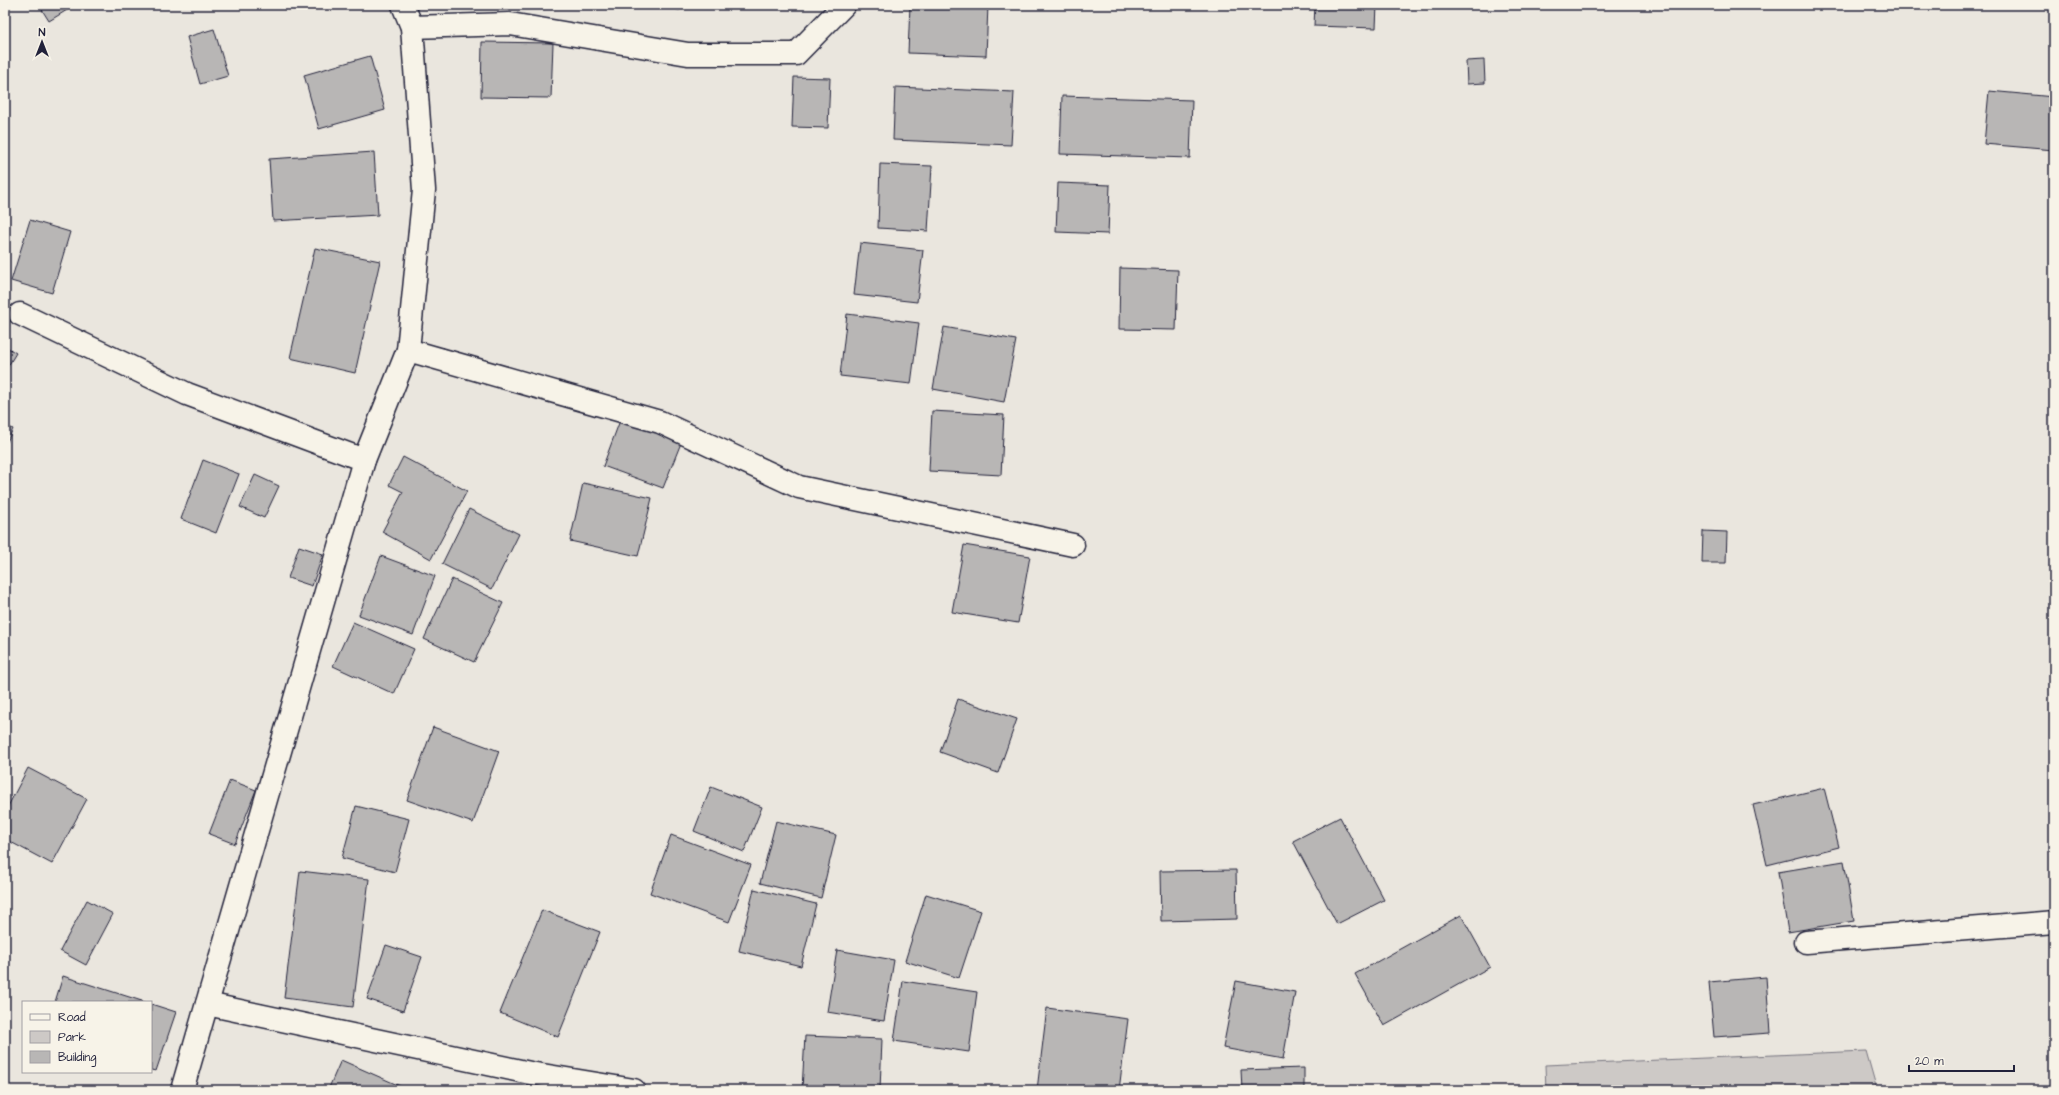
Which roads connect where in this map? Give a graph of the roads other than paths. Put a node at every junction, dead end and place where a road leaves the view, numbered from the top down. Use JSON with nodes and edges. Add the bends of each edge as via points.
{"nodes":[{"id":1,"x":403,"y":5,"type":"edge"},
{"id":2,"x":844,"y":5,"type":"edge"},
{"id":3,"x":412,"y":27,"type":"junction"},
{"id":4,"x":20,"y":314,"type":"dead end"},
{"id":5,"x":408,"y":350,"type":"junction"},
{"id":6,"x":364,"y":460,"type":"junction"},
{"id":7,"x":1073,"y":545,"type":"dead end"},
{"id":8,"x":2054,"y":922,"type":"edge"},
{"id":9,"x":1806,"y":942,"type":"dead end"},
{"id":10,"x":207,"y":1004,"type":"junction"},
{"id":11,"x":182,"y":1090,"type":"edge"},
{"id":12,"x":634,"y":1090,"type":"edge"}],
"edges":[{"from":1,"to":3,"type":"street"},
{"from":2,"to":3,"type":"street","via":[[796,54],[688,54],[510,24]]},
{"from":3,"to":5,"type":"street","via":[[424,190]]},
{"from":4,"to":6,"type":"street","via":[[187,394]]},
{"from":5,"to":6,"type":"street"},
{"from":5,"to":7,"type":"street","via":[[660,422],[799,487]]},
{"from":6,"to":10,"type":"street"},
{"from":8,"to":9,"type":"street"},
{"from":10,"to":11,"type":"street"},
{"from":10,"to":12,"type":"street","via":[[530,1073]]}]}
